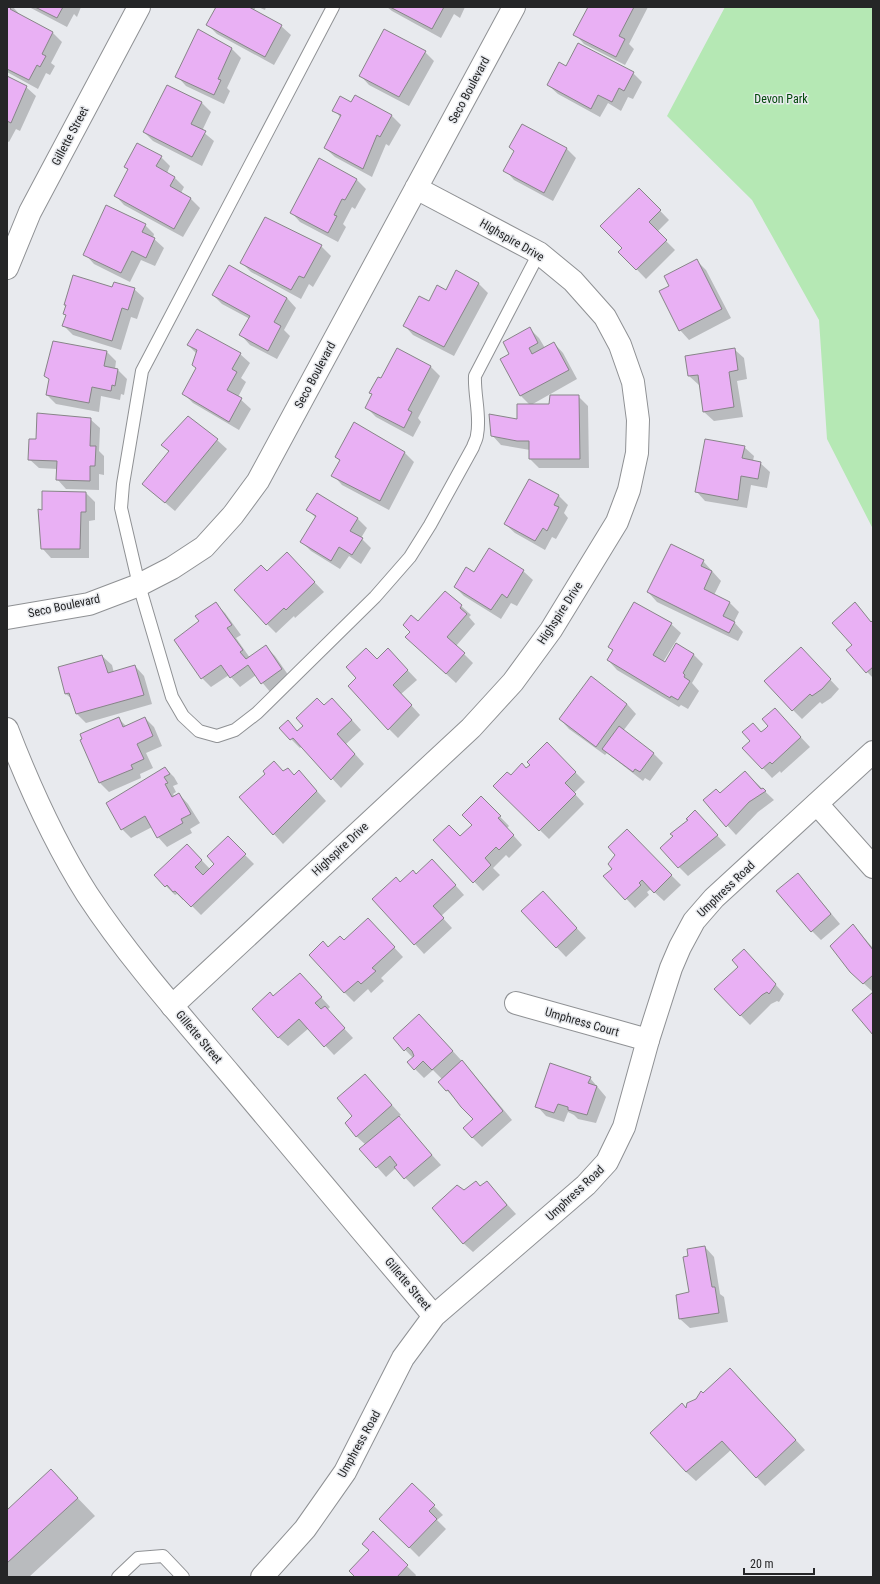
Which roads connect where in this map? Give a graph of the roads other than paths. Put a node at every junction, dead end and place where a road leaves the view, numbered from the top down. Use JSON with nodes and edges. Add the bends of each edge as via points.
{"nodes":[{"id":1,"x":139,"y":7,"type":"edge"},
{"id":2,"x":333,"y":7,"type":"edge"},
{"id":3,"x":514,"y":7,"type":"edge"},
{"id":4,"x":416,"y":188,"type":"junction"},
{"id":5,"x":539,"y":253,"type":"junction"},
{"id":6,"x":7,"y":268,"type":"edge"},
{"id":7,"x":139,"y":585,"type":"junction"},
{"id":8,"x":7,"y":618,"type":"edge"},
{"id":9,"x":7,"y":729,"type":"edge"},
{"id":10,"x":873,"y":752,"type":"edge"},
{"id":11,"x":817,"y":804,"type":"junction"},
{"id":12,"x":873,"y":867,"type":"edge"},
{"id":13,"x":516,"y":1003,"type":"dead end"},
{"id":14,"x":172,"y":1006,"type":"junction"},
{"id":15,"x":648,"y":1040,"type":"junction"},
{"id":16,"x":434,"y":1316,"type":"junction"},
{"id":17,"x":268,"y":1575,"type":"edge"},
{"id":18,"x":118,"y":1577,"type":"edge"},
{"id":19,"x":183,"y":1577,"type":"edge"}],
"edges":[{"from":1,"to":6,"type":"street","name":"Gillette Street","via":[[30,212]]},
{"from":2,"to":7,"type":"lane","via":[[142,371],[123,484],[122,508]]},
{"from":3,"to":4,"type":"street","name":"Seco Boulevard"},
{"from":4,"to":5,"type":"street","name":"Highspire Drive"},
{"from":4,"to":7,"type":"street","name":"Seco Boulevard","via":[[254,486],[233,515],[204,547]]},
{"from":5,"to":7,"type":"lane","via":[[475,376],[478,435],[473,447],[410,558],[353,619],[257,713],[235,730],[217,736],[200,731],[183,716],[172,697]]},
{"from":5,"to":14,"type":"street","name":"Highspire Drive","via":[[573,282],[605,317],[620,345],[633,382],[638,420],[637,453],[629,490],[617,522],[551,630],[513,682],[471,728]]},
{"from":7,"to":8,"type":"street","name":"Seco Boulevard","via":[[89,604]]},
{"from":9,"to":14,"type":"street","name":"Gillette Street","via":[[44,816],[87,893]]},
{"from":10,"to":11,"type":"street","name":"Umphress Road"},
{"from":11,"to":12,"type":"street"},
{"from":11,"to":15,"type":"street","name":"Umphress Road","via":[[714,898],[694,920],[671,968]]},
{"from":13,"to":15,"type":"street","name":"Umphress Court"},
{"from":14,"to":16,"type":"street","name":"Gillette Street"},
{"from":15,"to":16,"type":"street","name":"Umphress Road","via":[[624,1128],[607,1162],[586,1185]]},
{"from":16,"to":17,"type":"street","name":"Umphress Road","via":[[403,1358],[345,1472]]},
{"from":18,"to":19,"type":"lane","via":[[138,1558],[163,1556]]}]}
